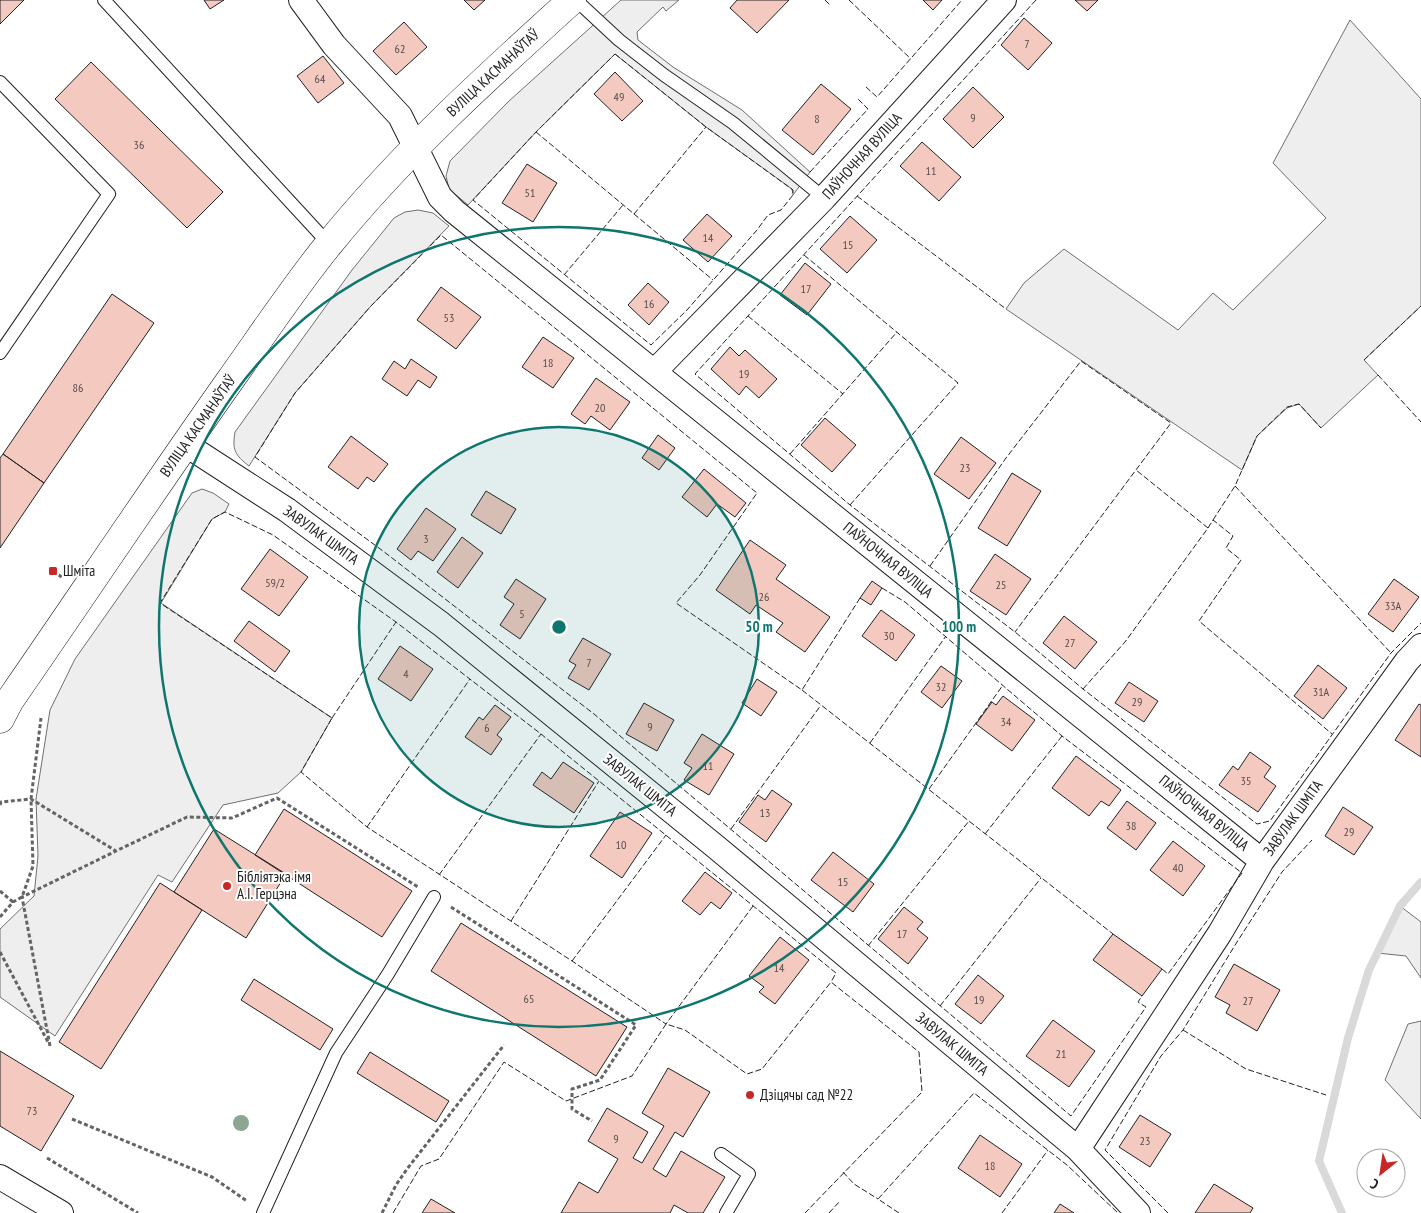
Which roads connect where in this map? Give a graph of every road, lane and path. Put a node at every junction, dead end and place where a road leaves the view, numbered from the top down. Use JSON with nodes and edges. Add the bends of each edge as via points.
{"nodes":[{"id":1,"x":104,"y":0,"type":"edge"},
{"id":2,"x":302,"y":0,"type":"edge"},
{"id":3,"x":572,"y":0,"type":"edge"},
{"id":4,"x":576,"y":0,"type":"edge"},
{"id":5,"x":1004,"y":0,"type":"edge"},
{"id":6,"x":0,"y":82,"type":"edge"},
{"id":7,"x":415,"y":147,"type":"junction"},
{"id":8,"x":824,"y":198,"type":"junction"},
{"id":9,"x":329,"y":244,"type":"junction"},
{"id":10,"x":0,"y":353,"type":"edge"},
{"id":11,"x":654,"y":372,"type":"junction"},
{"id":12,"x":185,"y":444,"type":"junction"},
{"id":13,"x":1421,"y":646,"type":"edge"},
{"id":14,"x":0,"y":718,"type":"edge"},
{"id":15,"x":41,"y":718,"type":"dead end"},
{"id":16,"x":31,"y":799,"type":"junction"},
{"id":17,"x":0,"y":804,"type":"edge"},
{"id":18,"x":116,"y":851,"type":"junction"},
{"id":19,"x":1262,"y":860,"type":"junction"},
{"id":20,"x":0,"y":891,"type":"edge"},
{"id":21,"x":434,"y":896,"type":"junction"},
{"id":22,"x":22,"y":897,"type":"junction"},
{"id":23,"x":13,"y":902,"type":"junction"},
{"id":24,"x":0,"y":917,"type":"edge"},
{"id":25,"x":0,"y":952,"type":"edge"},
{"id":26,"x":504,"y":1045,"type":"dead end"},
{"id":27,"x":72,"y":1119,"type":"dead end"},
{"id":28,"x":592,"y":1121,"type":"dead end"},
{"id":29,"x":1078,"y":1149,"type":"junction"},
{"id":30,"x":721,"y":1154,"type":"dead end"},
{"id":31,"x":47,"y":1158,"type":"dead end"},
{"id":32,"x":0,"y":1177,"type":"edge"},
{"id":33,"x":264,"y":1212,"type":"edge"},
{"id":34,"x":61,"y":1213,"type":"edge"},
{"id":35,"x":138,"y":1213,"type":"edge"},
{"id":36,"x":382,"y":1213,"type":"edge"},
{"id":37,"x":726,"y":1213,"type":"edge"},
{"id":38,"x":1138,"y":1213,"type":"edge"}],
"edges":[{"from":1,"to":9,"type":"lane"},
{"from":2,"to":7,"type":"street","via":[[334,45],[400,116]]},
{"from":3,"to":7,"type":"main road","name":"ВУЛІЦА КАСМАНАЎТАЎ"},
{"from":4,"to":8,"type":"lane","via":[[619,40],[733,123]]},
{"from":5,"to":8,"type":"street","name":"ПАЎНОЧНАЯ ВУЛІЦА"},
{"from":6,"to":10,"type":"lane","via":[[109,194]]},
{"from":7,"to":9,"type":"main road","name":"ВУЛІЦА КАСМАНАЎТАЎ"},
{"from":7,"to":11,"type":"street","name":"ПАЎНОЧНАЯ ВУЛІЦА","via":[[440,197],[454,211]]},
{"from":8,"to":11,"type":"street","name":"ПАЎНОЧНАЯ ВУЛІЦА"},
{"from":9,"to":12,"type":"main road","name":"ВУЛІЦА КАСМАНАЎТАЎ"},
{"from":11,"to":19,"type":"street","name":"ПАЎНОЧНАЯ ВУЛІЦА"},
{"from":12,"to":14,"type":"main road","name":"ВУЛІЦА КАСМАНАЎТАЎ"},
{"from":12,"to":29,"type":"street","name":"ЗАВУЛАК ШМІТА","via":[[287,510],[441,624],[716,847]]},
{"from":13,"to":19,"type":"street","name":"ЗАВУЛАК ШМІТА"},
{"from":15,"to":16,"type":"path"},
{"from":16,"to":17,"type":"path"},
{"from":16,"to":18,"type":"path"},
{"from":16,"to":22,"type":"path","via":[[33,866]]},
{"from":18,"to":21,"type":"path","via":[[187,817],[232,818],[277,798]]},
{"from":18,"to":22,"type":"path"},
{"from":19,"to":29,"type":"street","name":"ЗАВУЛАК ШМІТА","via":[[1220,933]]},
{"from":20,"to":23,"type":"path"},
{"from":21,"to":28,"type":"path","via":[[636,1025],[600,1080],[572,1089],[572,1109]]},
{"from":21,"to":33,"type":"lane","via":[[336,1053]]},
{"from":22,"to":23,"type":"path"},
{"from":22,"to":25,"type":"path","via":[[50,1046]]},
{"from":23,"to":24,"type":"path"},
{"from":26,"to":36,"type":"path","via":[[407,1169]]},
{"from":27,"to":33,"type":"path","via":[[212,1176]]},
{"from":29,"to":38,"type":"street","name":"ЗАВУЛАК ШМІТА"},
{"from":30,"to":37,"type":"lane","via":[[749,1174]]},
{"from":31,"to":35,"type":"path"},
{"from":32,"to":34,"type":"street"}]}
